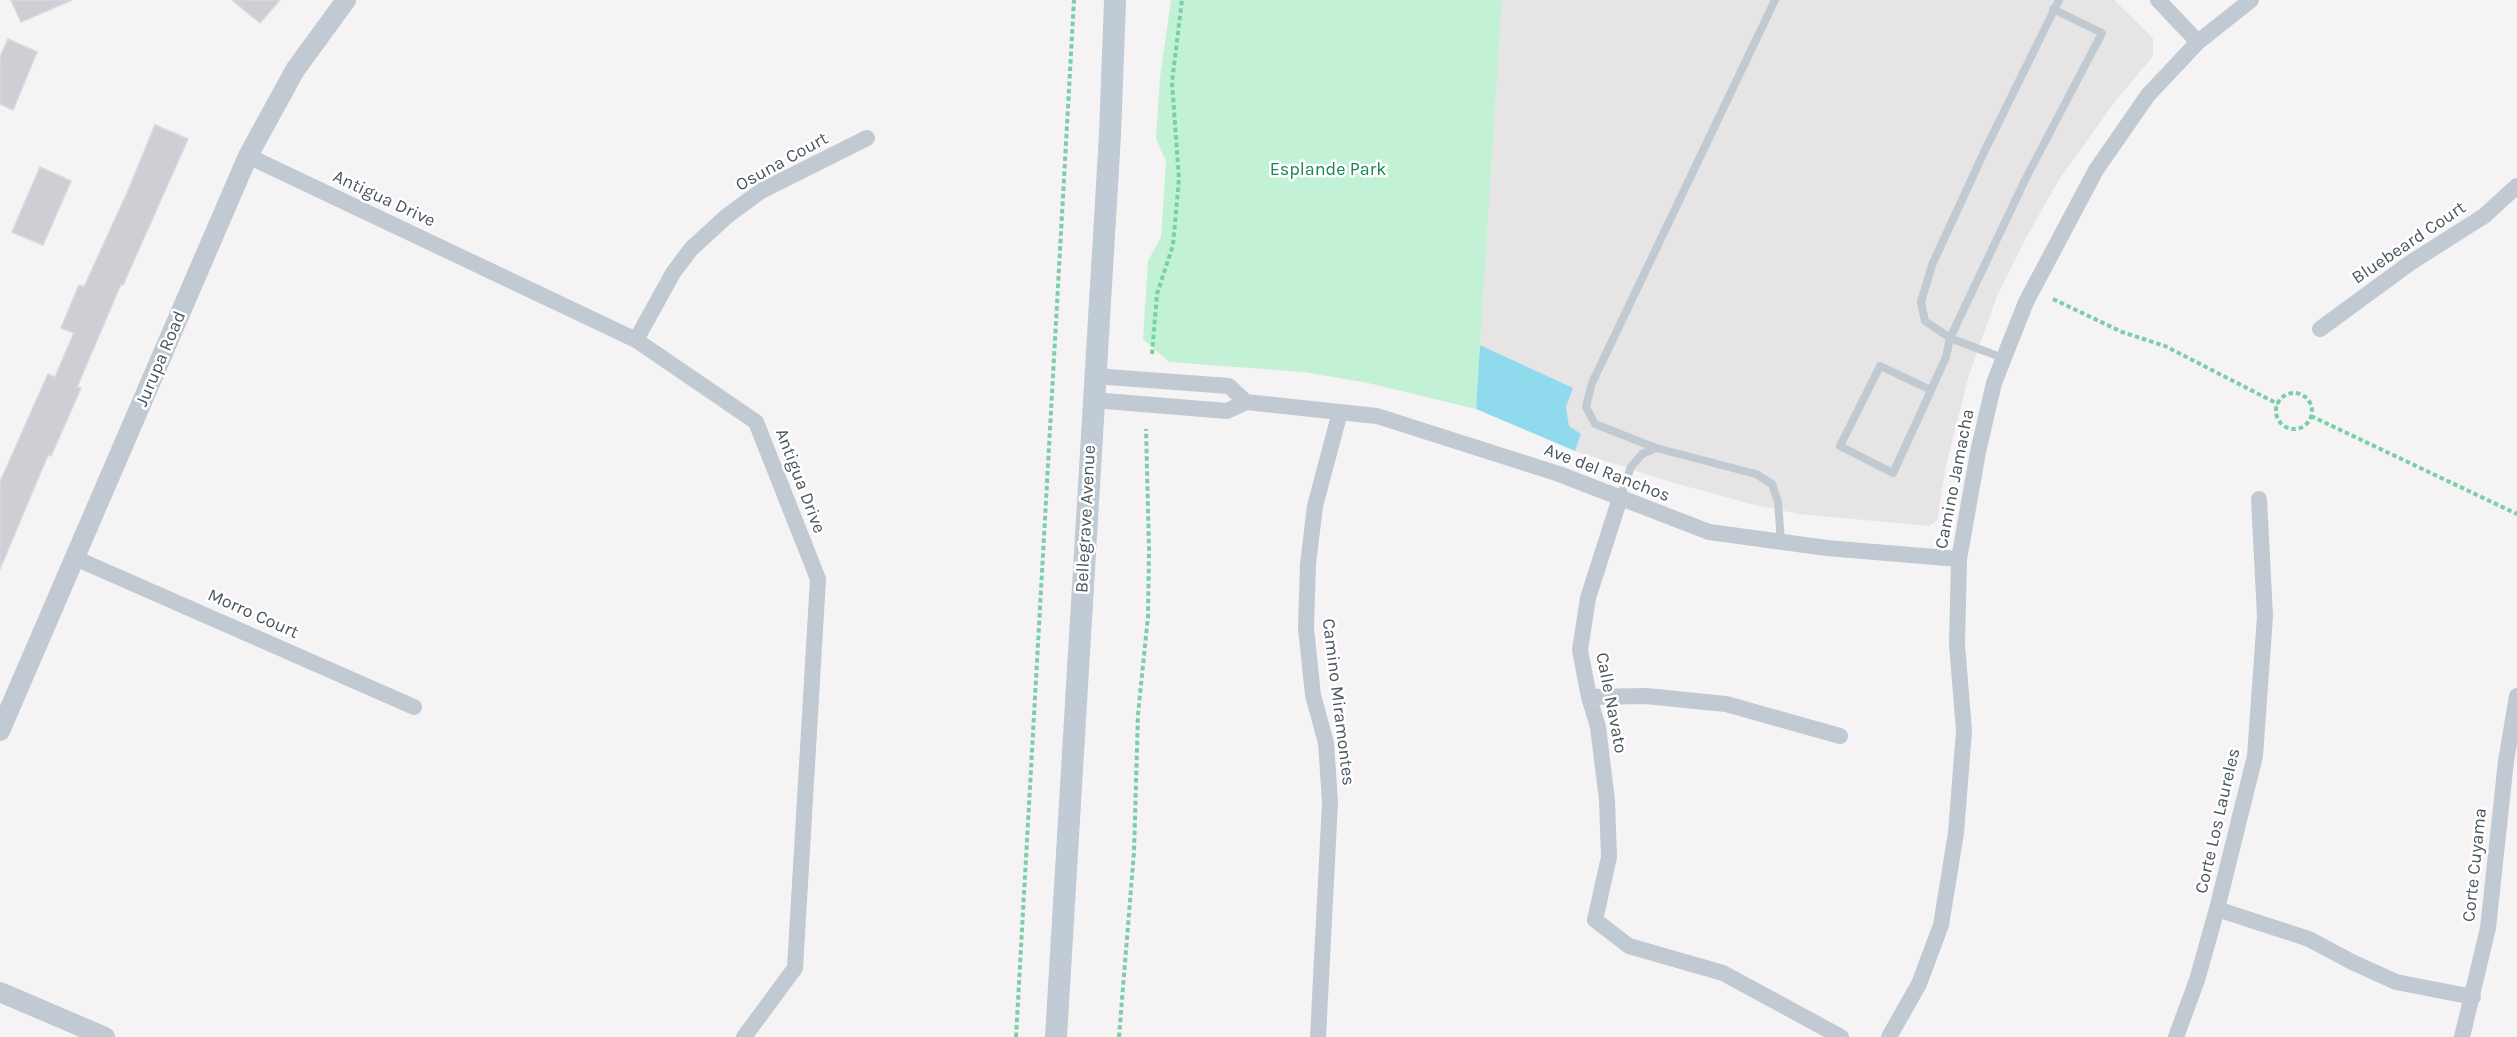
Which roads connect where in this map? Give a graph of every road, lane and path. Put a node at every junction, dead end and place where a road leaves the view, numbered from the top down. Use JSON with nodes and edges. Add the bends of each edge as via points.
{"nodes":[{"id":1,"x":346,"y":0,"type":"edge"},
{"id":2,"x":1074,"y":0,"type":"edge"},
{"id":3,"x":1115,"y":0,"type":"edge"},
{"id":4,"x":1182,"y":0,"type":"edge"},
{"id":5,"x":1775,"y":0,"type":"edge"},
{"id":6,"x":2059,"y":0,"type":"edge"},
{"id":7,"x":2158,"y":0,"type":"edge"},
{"id":8,"x":2251,"y":0,"type":"edge"},
{"id":9,"x":2053,"y":9,"type":"junction"},
{"id":10,"x":2198,"y":42,"type":"junction"},
{"id":11,"x":867,"y":138,"type":"dead end"},
{"id":12,"x":248,"y":156,"type":"junction"},
{"id":13,"x":2517,"y":186,"type":"edge"},
{"id":14,"x":2053,"y":298,"type":"dead end"},
{"id":15,"x":2320,"y":329,"type":"dead end"},
{"id":16,"x":1950,"y":338,"type":"junction"},
{"id":17,"x":636,"y":340,"type":"junction"},
{"id":18,"x":1152,"y":354,"type":"dead end"},
{"id":19,"x":2003,"y":358,"type":"junction"},
{"id":20,"x":1094,"y":376,"type":"junction"},
{"id":21,"x":1931,"y":390,"type":"junction"},
{"id":22,"x":1093,"y":400,"type":"junction"},
{"id":23,"x":1246,"y":402,"type":"junction"},
{"id":24,"x":2278,"y":404,"type":"junction"},
{"id":25,"x":1340,"y":412,"type":"junction"},
{"id":26,"x":2311,"y":416,"type":"junction"},
{"id":27,"x":1146,"y":429,"type":"dead end"},
{"id":28,"x":1656,"y":448,"type":"junction"},
{"id":29,"x":1620,"y":498,"type":"junction"},
{"id":30,"x":2259,"y":499,"type":"dead end"},
{"id":31,"x":2517,"y":514,"type":"edge"},
{"id":32,"x":1781,"y":543,"type":"junction"},
{"id":33,"x":75,"y":558,"type":"junction"},
{"id":34,"x":1959,"y":559,"type":"junction"},
{"id":35,"x":2517,"y":696,"type":"edge"},
{"id":36,"x":1589,"y":697,"type":"junction"},
{"id":37,"x":414,"y":707,"type":"dead end"},
{"id":38,"x":0,"y":731,"type":"edge"},
{"id":39,"x":1840,"y":736,"type":"dead end"},
{"id":40,"x":2217,"y":909,"type":"junction"},
{"id":41,"x":0,"y":992,"type":"edge"},
{"id":42,"x":2473,"y":997,"type":"junction"},
{"id":43,"x":105,"y":1037,"type":"edge"},
{"id":44,"x":744,"y":1037,"type":"edge"},
{"id":45,"x":1016,"y":1037,"type":"edge"},
{"id":46,"x":1056,"y":1037,"type":"edge"},
{"id":47,"x":1119,"y":1037,"type":"edge"},
{"id":48,"x":1318,"y":1037,"type":"edge"},
{"id":49,"x":1841,"y":1037,"type":"edge"},
{"id":50,"x":1889,"y":1037,"type":"edge"},
{"id":51,"x":2176,"y":1037,"type":"edge"},
{"id":52,"x":2462,"y":1037,"type":"edge"}],
"edges":[{"from":1,"to":12,"type":"street","name":"Jurupa Road","via":[[295,70]]},
{"from":2,"to":45,"type":"path"},
{"from":3,"to":20,"type":"main road","name":"Bellegrave Avenue"},
{"from":4,"to":18,"type":"path","via":[[1172,82],[1179,179],[1173,245],[1157,294]]},
{"from":5,"to":28,"type":"lane","via":[[1592,383],[1586,407],[1595,424]]},
{"from":6,"to":9,"type":"lane"},
{"from":7,"to":10,"type":"street"},
{"from":8,"to":10,"type":"street","name":"Camino Jamacha"},
{"from":9,"to":16,"type":"lane","via":[[1932,266],[1921,302],[1925,321]]},
{"from":9,"to":16,"type":"lane","via":[[2102,33],[2026,178]]},
{"from":10,"to":19,"type":"street","name":"Camino Jamacha","via":[[2148,94],[2096,170],[2026,302]]},
{"from":11,"to":17,"type":"street","name":"Osuna Court","via":[[761,191],[727,216],[691,249],[673,273]]},
{"from":12,"to":17,"type":"street","name":"Antigua Drive"},
{"from":12,"to":33,"type":"street","name":"Jurupa Road"},
{"from":13,"to":15,"type":"street","name":"Bluebeard Court","via":[[2484,216],[2410,263]]},
{"from":14,"to":24,"type":"path","via":[[2122,332],[2165,346]]},
{"from":16,"to":19,"type":"lane"},
{"from":16,"to":21,"type":"lane"},
{"from":17,"to":44,"type":"street","name":"Antigua Drive","via":[[756,422],[818,579],[795,968]]},
{"from":19,"to":34,"type":"street","name":"Camino Jamacha","via":[[1980,440]]},
{"from":20,"to":22,"type":"main road","name":"Bellegrave Avenue"},
{"from":20,"to":23,"type":"street","name":"Ave del Ranchos","via":[[1229,386]]},
{"from":21,"to":21,"type":"lane","via":[[1893,473],[1840,446],[1880,366]]},
{"from":22,"to":23,"type":"street","name":"Ave del Ranchos","via":[[1227,411]]},
{"from":22,"to":46,"type":"main road","name":"Bellegrave Avenue"},
{"from":23,"to":25,"type":"street","name":"Ave del Ranchos"},
{"from":24,"to":26,"type":"path","via":[[2289,393],[2300,394],[2311,405]]},
{"from":24,"to":26,"type":"path","via":[[2276,415],[2288,428],[2305,426]]},
{"from":25,"to":29,"type":"street","name":"Ave del Ranchos","via":[[1377,416],[1560,474]]},
{"from":25,"to":48,"type":"street","name":"Camino Miramontes","via":[[1315,506],[1308,564],[1306,628],[1313,695],[1326,743],[1330,802]]},
{"from":26,"to":31,"type":"path"},
{"from":27,"to":47,"type":"path","via":[[1148,617],[1138,714],[1134,852]]},
{"from":28,"to":29,"type":"lane","via":[[1642,454],[1631,468]]},
{"from":28,"to":32,"type":"lane","via":[[1756,474],[1772,484],[1778,502]]},
{"from":29,"to":32,"type":"street","name":"Ave del Ranchos","via":[[1709,532]]},
{"from":29,"to":36,"type":"street","name":"Calle Navato","via":[[1586,608],[1580,651]]},
{"from":30,"to":40,"type":"street","name":"Corte Los Laureles","via":[[2265,616],[2255,756]]},
{"from":32,"to":34,"type":"street","name":"Ave del Ranchos"},
{"from":33,"to":37,"type":"street","name":"Morro Court"},
{"from":33,"to":38,"type":"street","name":"Jurupa Road"},
{"from":34,"to":50,"type":"street","name":"Camino Jamacha","via":[[1957,644],[1964,730],[1956,833],[1941,926],[1919,984]]},
{"from":35,"to":42,"type":"street","name":"Corte Cuyama","via":[[2488,928]]},
{"from":36,"to":39,"type":"street","via":[[1646,696],[1726,704]]},
{"from":36,"to":49,"type":"street","name":"Calle Navato","via":[[1598,727],[1608,800],[1609,857],[1595,920],[1629,946],[1723,973]]},
{"from":40,"to":42,"type":"street","via":[[2309,939],[2396,982]]},
{"from":40,"to":51,"type":"street","name":"Corte Los Laureles"},
{"from":41,"to":43,"type":"street"},
{"from":42,"to":52,"type":"street","name":"Corte Cuyama"}]}
